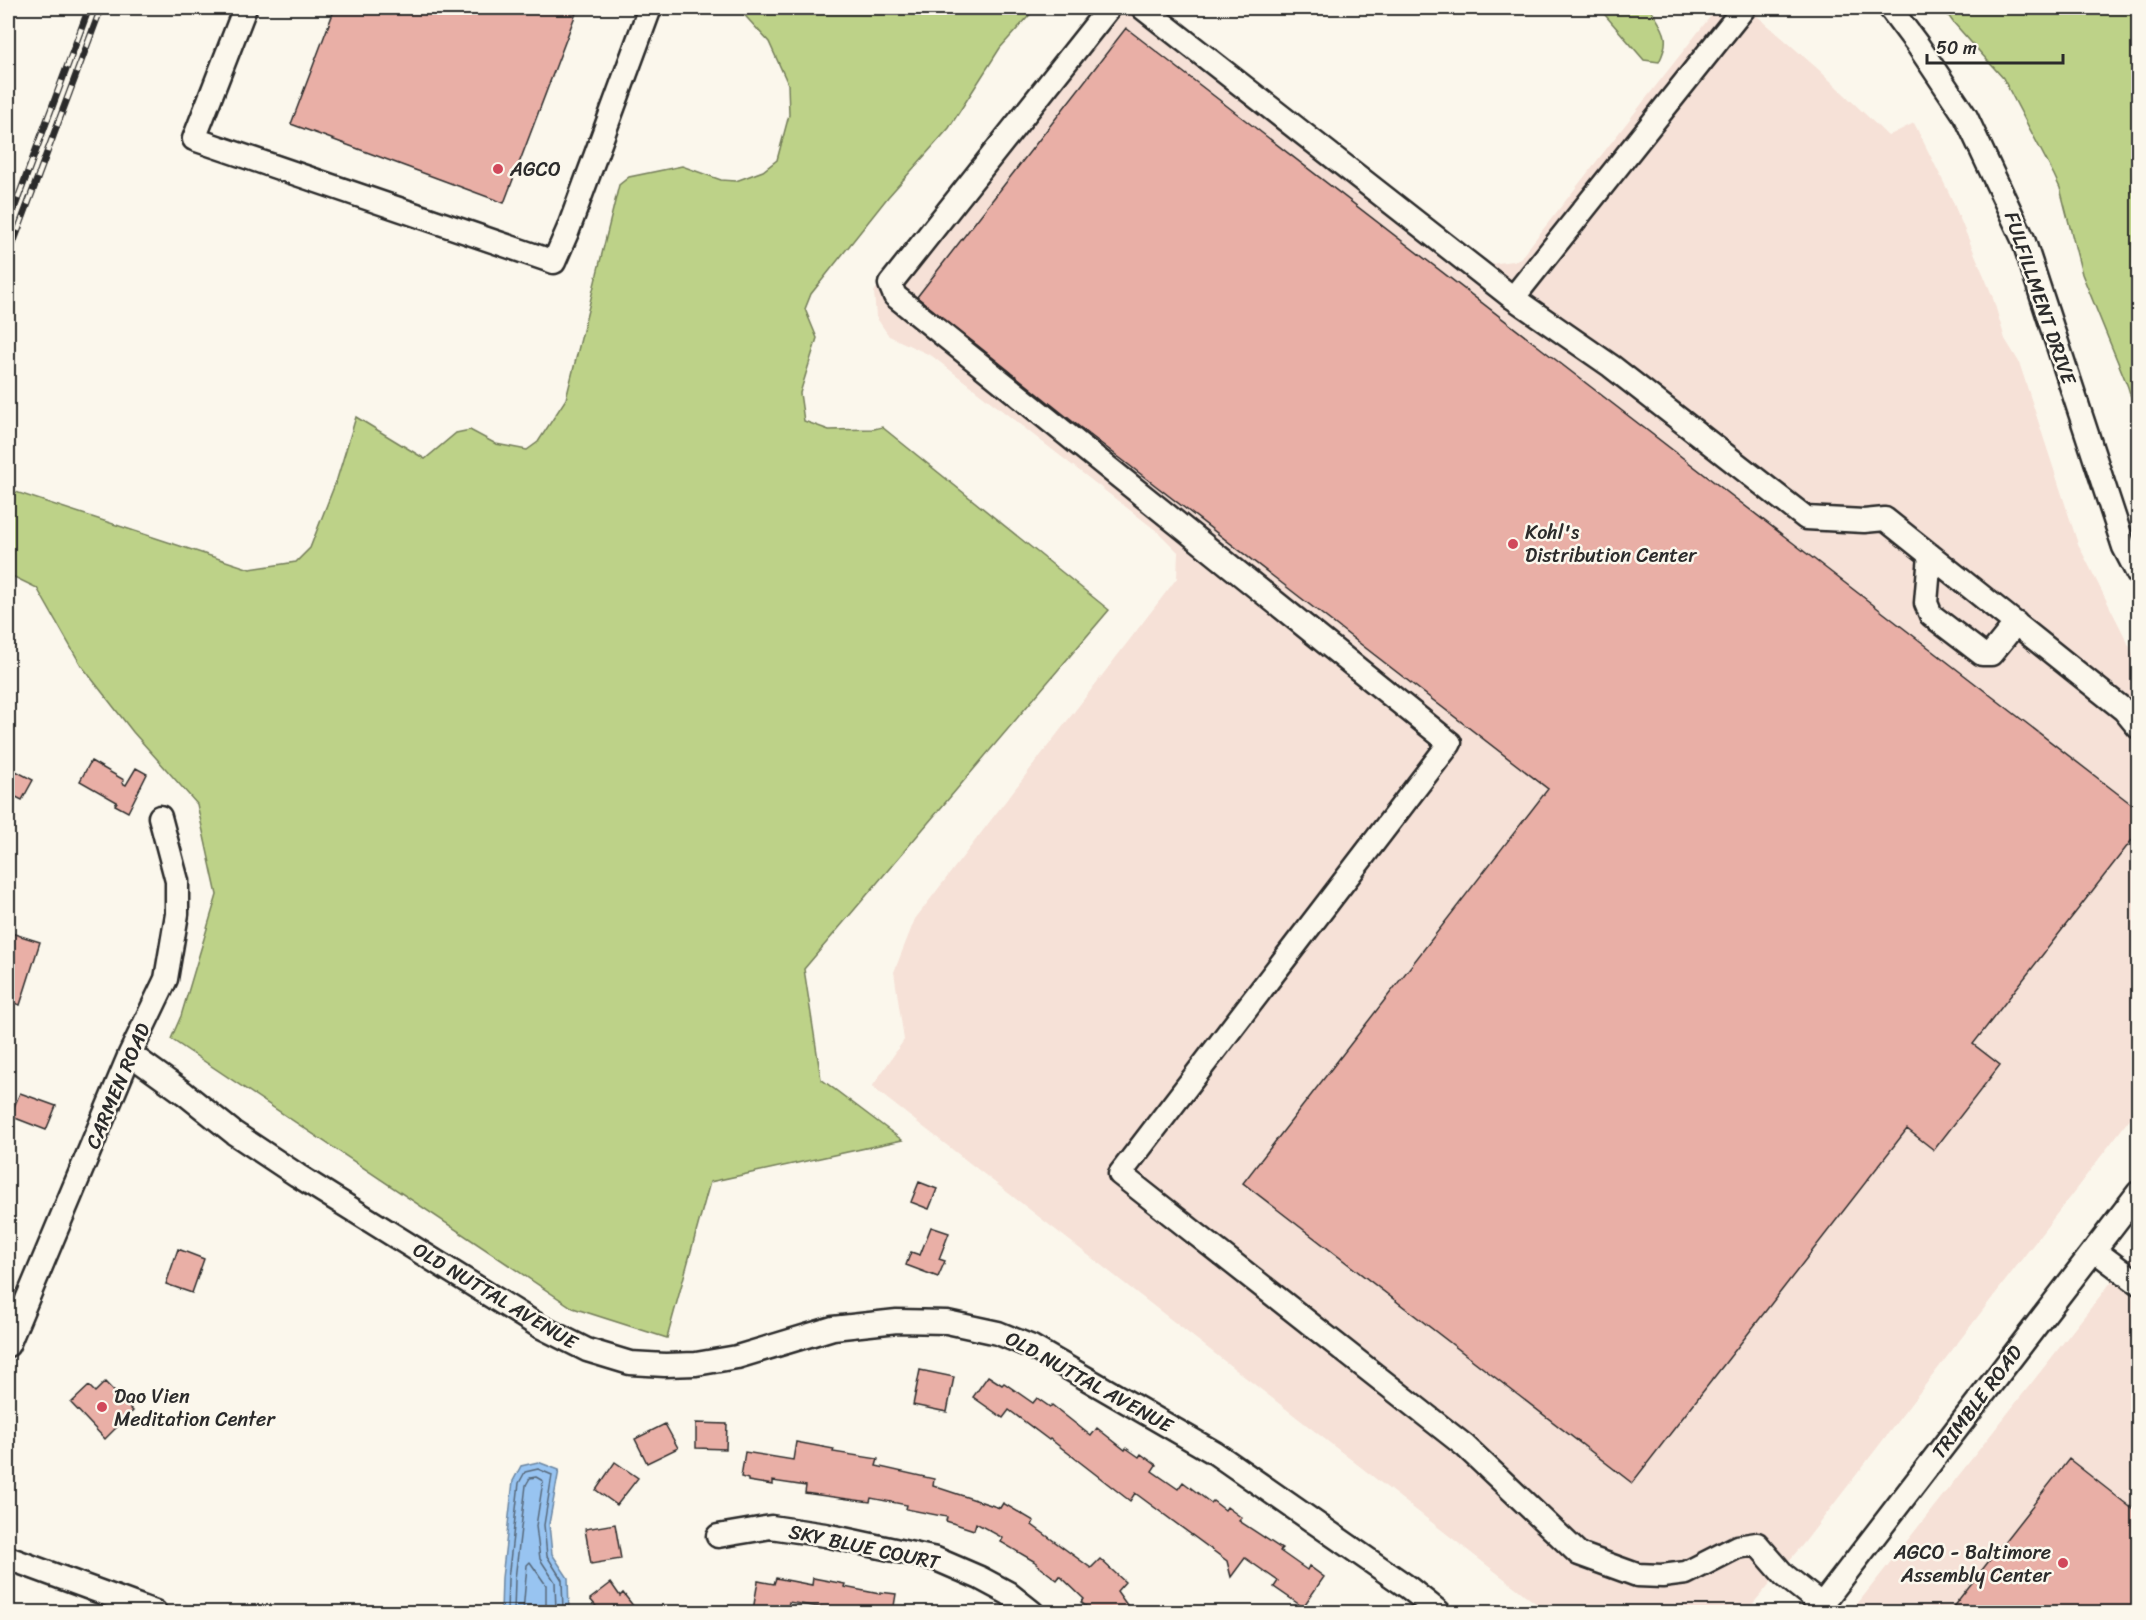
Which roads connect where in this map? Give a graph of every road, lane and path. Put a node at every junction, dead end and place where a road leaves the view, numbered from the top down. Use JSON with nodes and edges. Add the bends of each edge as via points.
{"nodes":[{"id":1,"x":245,"y":8,"type":"edge"},
{"id":2,"x":650,"y":8,"type":"edge"},
{"id":3,"x":1109,"y":8,"type":"edge"},
{"id":4,"x":1143,"y":8,"type":"edge"},
{"id":5,"x":1744,"y":8,"type":"edge"},
{"id":6,"x":1890,"y":8,"type":"edge"},
{"id":7,"x":1513,"y":298,"type":"junction"},
{"id":8,"x":1930,"y":555,"type":"junction"},
{"id":9,"x":2139,"y":574,"type":"edge"},
{"id":10,"x":2016,"y":623,"type":"junction"},
{"id":11,"x":2131,"y":719,"type":"edge"},
{"id":12,"x":160,"y":817,"type":"dead end"},
{"id":13,"x":130,"y":1054,"type":"junction"},
{"id":14,"x":2139,"y":1193,"type":"edge"},
{"id":15,"x":2094,"y":1250,"type":"junction"},
{"id":16,"x":2139,"y":1283,"type":"edge"},
{"id":17,"x":8,"y":1346,"type":"edge"},
{"id":18,"x":718,"y":1536,"type":"dead end"},
{"id":19,"x":8,"y":1558,"type":"edge"},
{"id":20,"x":1819,"y":1609,"type":"edge"},
{"id":21,"x":155,"y":1612,"type":"edge"},
{"id":22,"x":1032,"y":1612,"type":"edge"},
{"id":23,"x":1439,"y":1612,"type":"edge"}],
"edges":[{"from":1,"to":2,"type":"street","via":[[194,139],[554,262]]},
{"from":3,"to":20,"type":"street","via":[[890,284],[895,296],[1450,743],[1120,1174],[1464,1446],[1579,1554],[1637,1575],[1662,1576],[1686,1573],[1737,1547],[1757,1544]]},
{"from":4,"to":7,"type":"street"},
{"from":5,"to":7,"type":"street"},
{"from":6,"to":9,"type":"street","name":"FULFILLMENT DRIVE","via":[[1966,117],[2023,239],[2124,547]]},
{"from":7,"to":8,"type":"street","via":[[1611,366],[1806,518],[1885,519]]},
{"from":8,"to":10,"type":"street"},
{"from":8,"to":10,"type":"street","via":[[1926,603],[1931,615],[1982,654],[1991,654]]},
{"from":10,"to":11,"type":"street"},
{"from":12,"to":13,"type":"street","name":"CARMEN ROAD","via":[[177,880],[177,914],[166,979]]},
{"from":13,"to":17,"type":"street","name":"CARMEN ROAD"},
{"from":13,"to":23,"type":"street","name":"OLD NUTTAL AVENUE","via":[[297,1175],[539,1326],[587,1350],[630,1363],[686,1365],[737,1357],[833,1328],[897,1321],[947,1322],[998,1332],[1032,1347],[1215,1453]]},
{"from":14,"to":15,"type":"street","name":"TRIMBLE ROAD"},
{"from":15,"to":16,"type":"street"},
{"from":15,"to":20,"type":"street","name":"TRIMBLE ROAD"},
{"from":18,"to":22,"type":"street","name":"SKY BLUE COURT","via":[[771,1527],[936,1559],[1008,1593]]},
{"from":19,"to":21,"type":"street"}]}
